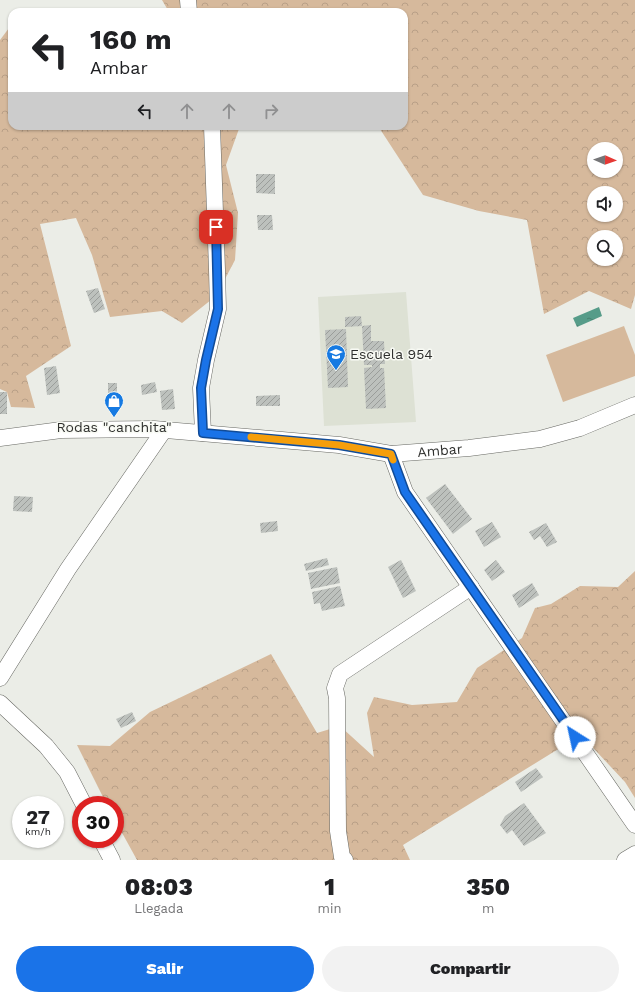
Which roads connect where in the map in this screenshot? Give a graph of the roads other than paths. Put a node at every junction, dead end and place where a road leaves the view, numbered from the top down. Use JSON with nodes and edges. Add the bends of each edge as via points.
{"nodes":[{"id":1,"x":212,"y":130,"type":"edge"},
{"id":2,"x":635,"y":405,"type":"edge"},
{"id":3,"x":164,"y":430,"type":"junction"},
{"id":4,"x":203,"y":433,"type":"junction"},
{"id":5,"x":0,"y":438,"type":"edge"},
{"id":6,"x":391,"y":454,"type":"junction"},
{"id":7,"x":471,"y":587,"type":"junction"},
{"id":8,"x":0,"y":678,"type":"edge"},
{"id":9,"x":0,"y":703,"type":"edge"},
{"id":10,"x":79,"y":796,"type":"edge"},
{"id":11,"x":635,"y":825,"type":"edge"},
{"id":12,"x":106,"y":848,"type":"edge"},
{"id":13,"x":635,"y":854,"type":"edge"},
{"id":14,"x":112,"y":860,"type":"edge"},
{"id":15,"x":345,"y":860,"type":"edge"},
{"id":16,"x":625,"y":860,"type":"edge"}],
"edges":[{"from":1,"to":4,"type":"street","via":[[218,309],[201,388]]},
{"from":2,"to":6,"type":"street","name":"Ambar","via":[[580,428],[540,439]]},
{"from":3,"to":4,"type":"street","name":"Ambar"},
{"from":3,"to":5,"type":"street","name":"Ambar","via":[[60,430]]},
{"from":3,"to":8,"type":"street","via":[[68,569]]},
{"from":4,"to":6,"type":"street","name":"Ambar","via":[[339,445]]},
{"from":6,"to":7,"type":"street","via":[[405,492]]},
{"from":7,"to":11,"type":"street"},
{"from":7,"to":15,"type":"street","via":[[340,674],[335,688],[338,831],[342,857]]},
{"from":9,"to":10,"type":"street","via":[[46,746],[67,772]]},
{"from":12,"to":14,"type":"street"},
{"from":13,"to":16,"type":"street"}]}
